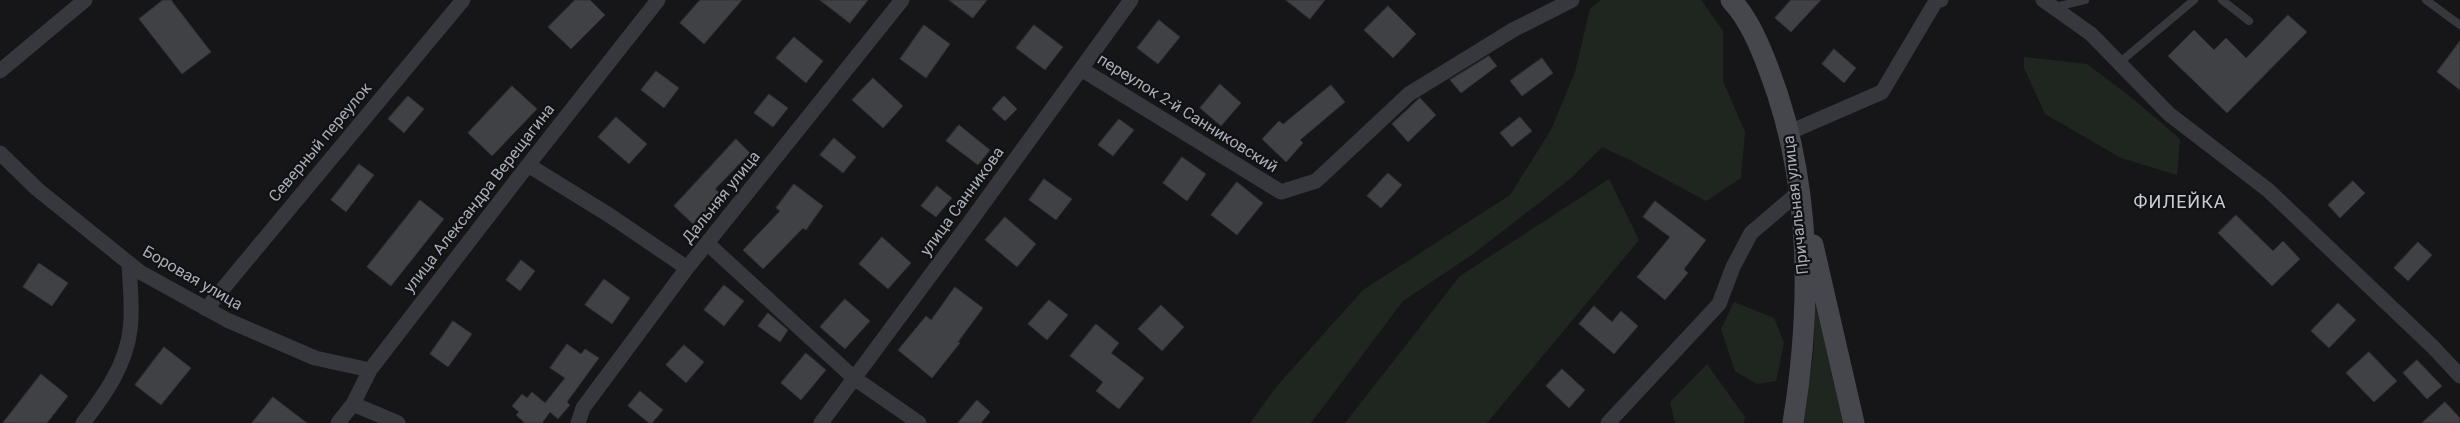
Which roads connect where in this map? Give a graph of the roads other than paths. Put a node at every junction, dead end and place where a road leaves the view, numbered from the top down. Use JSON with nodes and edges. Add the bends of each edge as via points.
{"nodes":[{"id":1,"x":85,"y":0,"type":"edge"},
{"id":2,"x":463,"y":0,"type":"edge"},
{"id":3,"x":658,"y":0,"type":"edge"},
{"id":4,"x":902,"y":0,"type":"edge"},
{"id":5,"x":1131,"y":0,"type":"edge"},
{"id":6,"x":1572,"y":0,"type":"edge"},
{"id":7,"x":1731,"y":0,"type":"edge"},
{"id":8,"x":1941,"y":0,"type":"edge"},
{"id":9,"x":2085,"y":0,"type":"edge"},
{"id":10,"x":2194,"y":0,"type":"edge"},
{"id":11,"x":2222,"y":0,"type":"edge"},
{"id":12,"x":2426,"y":0,"type":"edge"},
{"id":13,"x":2049,"y":3,"type":"edge"},
{"id":14,"x":2249,"y":21,"type":"dead end"},
{"id":15,"x":2460,"y":25,"type":"edge"},
{"id":16,"x":2119,"y":63,"type":"junction"},
{"id":17,"x":1081,"y":69,"type":"junction"},
{"id":18,"x":0,"y":71,"type":"edge"},
{"id":19,"x":1790,"y":132,"type":"junction"},
{"id":20,"x":0,"y":153,"type":"edge"},
{"id":21,"x":528,"y":165,"type":"junction"},
{"id":22,"x":1799,"y":192,"type":"junction"},
{"id":23,"x":708,"y":244,"type":"junction"},
{"id":24,"x":129,"y":264,"type":"junction"},
{"id":25,"x":687,"y":268,"type":"junction"},
{"id":26,"x":206,"y":309,"type":"junction"},
{"id":27,"x":370,"y":370,"type":"junction"},
{"id":28,"x":2460,"y":376,"type":"edge"},
{"id":29,"x":854,"y":378,"type":"junction"},
{"id":30,"x":353,"y":404,"type":"junction"},
{"id":31,"x":83,"y":423,"type":"edge"},
{"id":32,"x":338,"y":423,"type":"edge"},
{"id":33,"x":398,"y":423,"type":"edge"},
{"id":34,"x":578,"y":423,"type":"edge"},
{"id":35,"x":821,"y":423,"type":"edge"},
{"id":36,"x":918,"y":423,"type":"edge"},
{"id":37,"x":1608,"y":423,"type":"edge"},
{"id":38,"x":1793,"y":423,"type":"edge"},
{"id":39,"x":1854,"y":423,"type":"edge"}],
"edges":[{"from":1,"to":18,"type":"street"},
{"from":2,"to":26,"type":"street","name":"Северный переулок"},
{"from":3,"to":21,"type":"street","name":"улица Александра Верещагина"},
{"from":4,"to":23,"type":"street","name":"Дальняя улица"},
{"from":5,"to":17,"type":"street","name":"улица Санникова"},
{"from":6,"to":17,"type":"street","name":"переулок 2-й Санниковский","via":[[1513,30],[1409,94],[1316,181],[1280,192]]},
{"from":7,"to":19,"type":"street","name":"Причальная улица","via":[[1740,10],[1763,54]]},
{"from":8,"to":19,"type":"street","via":[[1936,2],[1882,92]]},
{"from":9,"to":13,"type":"lane"},
{"from":10,"to":16,"type":"lane"},
{"from":11,"to":14,"type":"lane"},
{"from":12,"to":15,"type":"lane"},
{"from":13,"to":16,"type":"street","via":[[2091,34]]},
{"from":16,"to":28,"type":"street","via":[[2169,114],[2268,190]]},
{"from":17,"to":29,"type":"street","name":"улица Санникова"},
{"from":19,"to":22,"type":"street","name":"Причальная улица"},
{"from":20,"to":24,"type":"street","name":"Боровая улица","via":[[37,189]]},
{"from":21,"to":25,"type":"street"},
{"from":21,"to":27,"type":"street","name":"улица Александра Верещагина"},
{"from":22,"to":37,"type":"street","via":[[1751,233],[1719,304]]},
{"from":22,"to":38,"type":"street","name":"Причальная улица","via":[[1806,323]]},
{"from":22,"to":39,"type":"street"},
{"from":23,"to":25,"type":"street","name":"Дальняя улица"},
{"from":23,"to":29,"type":"street"},
{"from":24,"to":26,"type":"street","name":"Боровая улица"},
{"from":24,"to":31,"type":"street","via":[[130,330],[126,346],[108,390]]},
{"from":25,"to":34,"type":"street","name":"Дальняя улица","via":[[582,408]]},
{"from":26,"to":27,"type":"street","name":"Боровая улица","via":[[315,358]]},
{"from":27,"to":30,"type":"street","name":"улица Александра Верещагина"},
{"from":29,"to":35,"type":"street","name":"улица Санникова"},
{"from":29,"to":36,"type":"street"},
{"from":30,"to":32,"type":"street","name":"улица Александра Верещагина"},
{"from":30,"to":33,"type":"street"}]}
